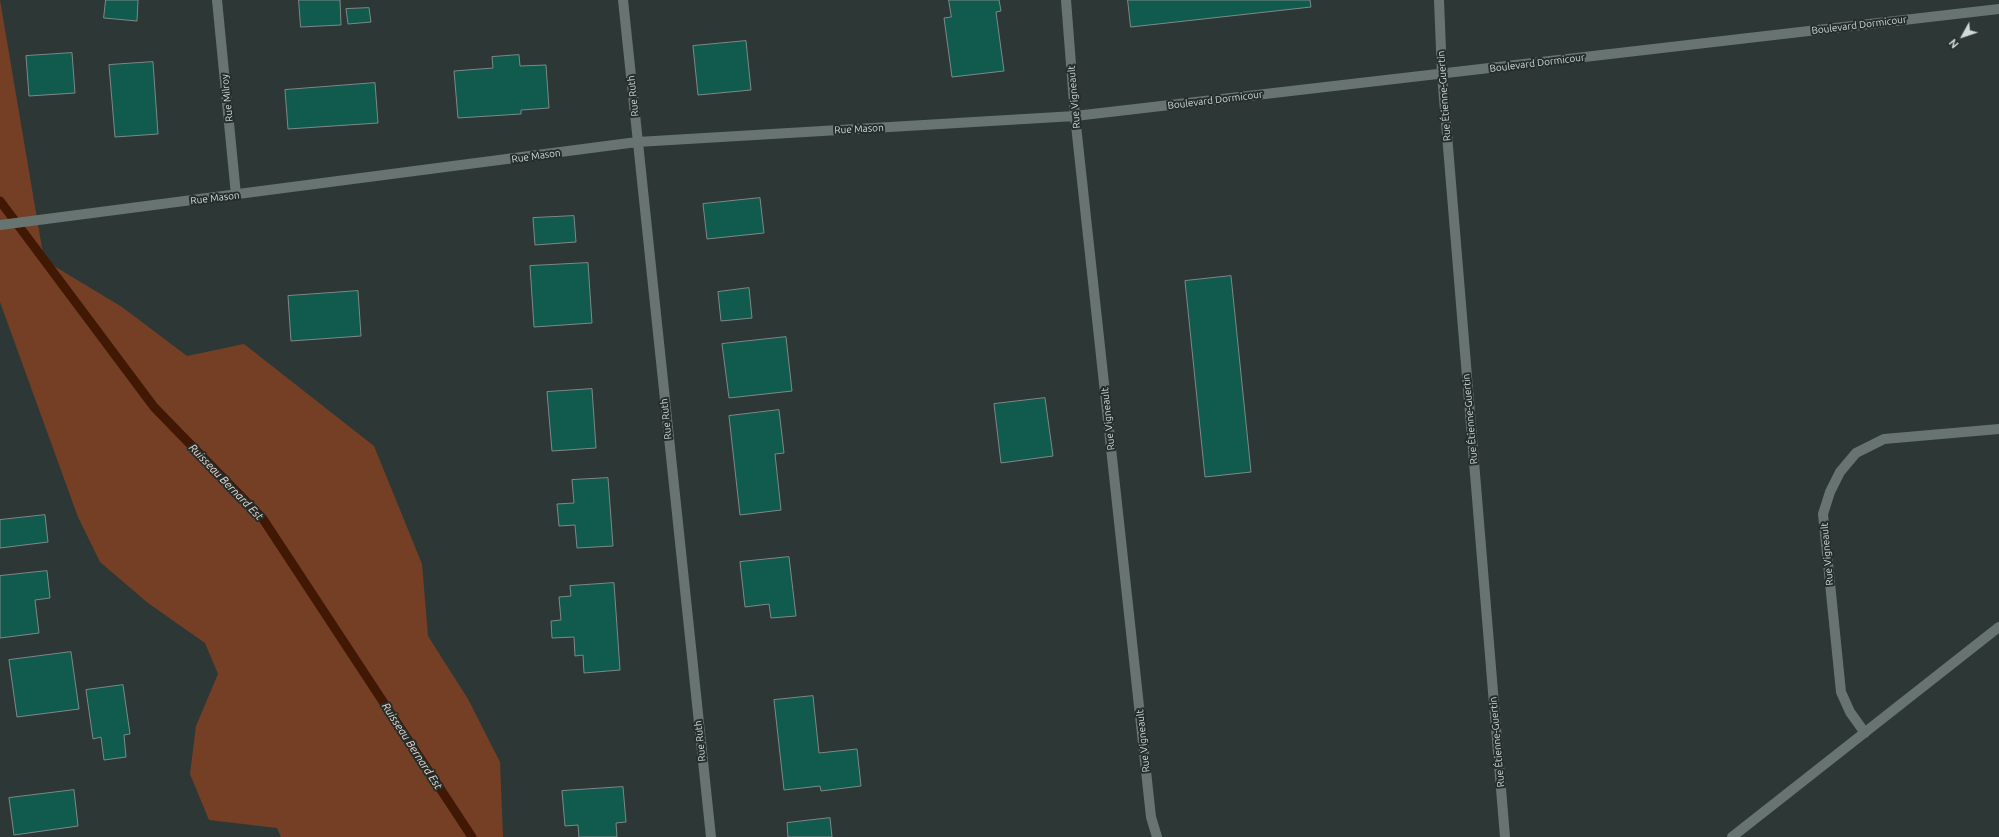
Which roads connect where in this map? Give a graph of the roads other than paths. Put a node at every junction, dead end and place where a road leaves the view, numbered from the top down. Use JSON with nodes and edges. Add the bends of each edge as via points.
{"nodes":[{"id":1,"x":217,"y":0,"type":"edge"},
{"id":2,"x":623,"y":0,"type":"edge"},
{"id":3,"x":1066,"y":0,"type":"edge"},
{"id":4,"x":1439,"y":0,"type":"edge"},
{"id":5,"x":1999,"y":9,"type":"edge"},
{"id":6,"x":1442,"y":74,"type":"junction"},
{"id":7,"x":1075,"y":116,"type":"junction"},
{"id":8,"x":637,"y":142,"type":"junction"},
{"id":9,"x":236,"y":195,"type":"junction"},
{"id":10,"x":0,"y":225,"type":"edge"},
{"id":11,"x":1999,"y":429,"type":"edge"},
{"id":12,"x":1999,"y":627,"type":"edge"},
{"id":13,"x":1865,"y":732,"type":"junction"},
{"id":14,"x":710,"y":837,"type":"edge"},
{"id":15,"x":1157,"y":837,"type":"edge"},
{"id":16,"x":1505,"y":837,"type":"edge"},
{"id":17,"x":1732,"y":837,"type":"edge"}],
"edges":[{"from":1,"to":9,"type":"street","name":"Rue Milroy"},
{"from":2,"to":8,"type":"street","name":"Rue Ruth"},
{"from":3,"to":7,"type":"street","name":"Rue Vigneault"},
{"from":4,"to":6,"type":"street","name":"Rue Étienne-Guertin"},
{"from":5,"to":6,"type":"street","name":"Boulevard Dormicour"},
{"from":6,"to":7,"type":"street","name":"Boulevard Dormicour"},
{"from":6,"to":16,"type":"street","name":"Rue Étienne-Guertin"},
{"from":7,"to":8,"type":"street","name":"Rue Mason"},
{"from":7,"to":15,"type":"street","name":"Rue Vigneault","via":[[1151,817]]},
{"from":8,"to":9,"type":"street","name":"Rue Mason"},
{"from":8,"to":14,"type":"street","name":"Rue Ruth"},
{"from":9,"to":10,"type":"street","name":"Rue Mason"},
{"from":11,"to":13,"type":"street","name":"Rue Vigneault","via":[[1884,439],[1856,453],[1840,472],[1830,492],[1823,514],[1841,692],[1850,712]]},
{"from":12,"to":13,"type":"street"},
{"from":13,"to":17,"type":"street"}]}
